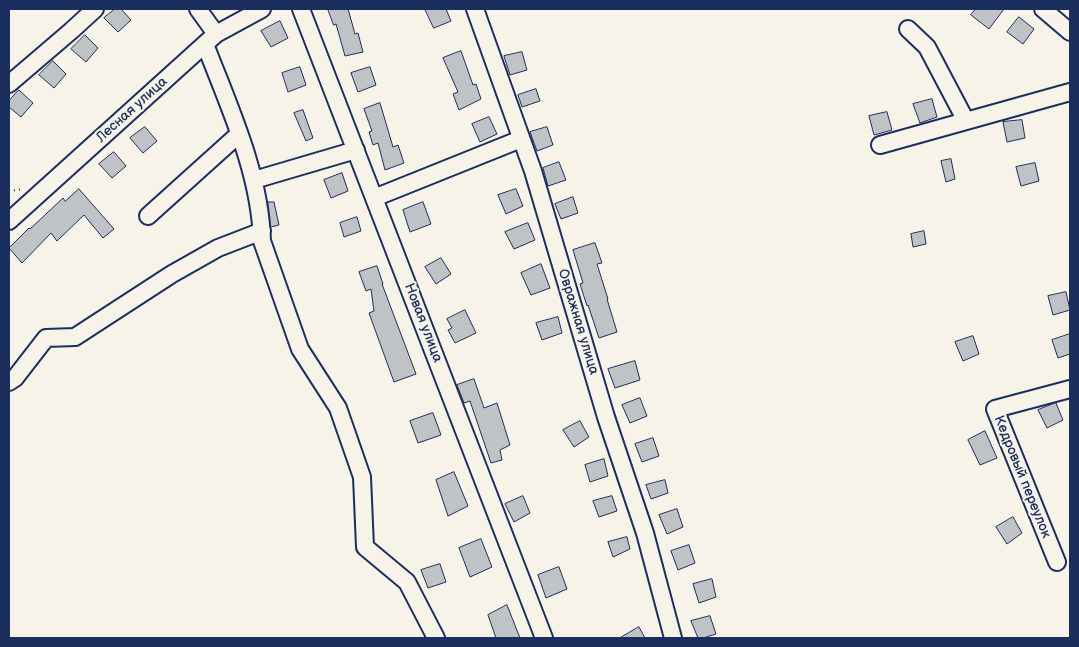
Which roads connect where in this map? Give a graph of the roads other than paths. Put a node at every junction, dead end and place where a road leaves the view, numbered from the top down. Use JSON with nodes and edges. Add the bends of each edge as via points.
{"nodes":[{"id":1,"x":95,"y":9,"type":"edge"},
{"id":2,"x":198,"y":9,"type":"edge"},
{"id":3,"x":262,"y":9,"type":"edge"},
{"id":4,"x":301,"y":9,"type":"edge"},
{"id":5,"x":475,"y":9,"type":"edge"},
{"id":6,"x":1043,"y":9,"type":"edge"},
{"id":7,"x":908,"y":29,"type":"dead end"},
{"id":8,"x":1070,"y":32,"type":"edge"},
{"id":9,"x":210,"y":39,"type":"junction"},
{"id":10,"x":9,"y":84,"type":"edge"},
{"id":11,"x":1070,"y":92,"type":"edge"},
{"id":12,"x":966,"y":121,"type":"junction"},
{"id":13,"x":239,"y":134,"type":"junction"},
{"id":14,"x":521,"y":139,"type":"junction"},
{"id":15,"x":880,"y":144,"type":"dead end"},
{"id":16,"x":356,"y":150,"type":"junction"},
{"id":17,"x":254,"y":180,"type":"junction"},
{"id":18,"x":374,"y":198,"type":"junction"},
{"id":19,"x":148,"y":216,"type":"dead end"},
{"id":20,"x":9,"y":221,"type":"edge"},
{"id":21,"x":262,"y":231,"type":"junction"},
{"id":22,"x":9,"y":382,"type":"edge"},
{"id":23,"x":1070,"y":389,"type":"edge"},
{"id":24,"x":1057,"y":562,"type":"dead end"},
{"id":25,"x":436,"y":638,"type":"edge"},
{"id":26,"x":544,"y":638,"type":"edge"},
{"id":27,"x":673,"y":638,"type":"edge"}],
"edges":[{"from":1,"to":10,"type":"street"},
{"from":2,"to":9,"type":"street"},
{"from":3,"to":9,"type":"street","name":"Лесная улица"},
{"from":4,"to":16,"type":"street","name":"Новая улица"},
{"from":5,"to":14,"type":"street","name":"Овражная улица"},
{"from":6,"to":8,"type":"street"},
{"from":7,"to":12,"type":"street","via":[[927,47]]},
{"from":9,"to":13,"type":"street"},
{"from":9,"to":20,"type":"street","name":"Лесная улица"},
{"from":11,"to":12,"type":"street"},
{"from":12,"to":15,"type":"street"},
{"from":13,"to":17,"type":"street"},
{"from":13,"to":19,"type":"street"},
{"from":14,"to":18,"type":"street"},
{"from":14,"to":27,"type":"street","name":"Овражная улица","via":[[645,534]]},
{"from":16,"to":17,"type":"street"},
{"from":16,"to":18,"type":"street","name":"Новая улица"},
{"from":17,"to":21,"type":"street"},
{"from":18,"to":26,"type":"street","name":"Новая улица"},
{"from":21,"to":22,"type":"street","via":[[218,248],[172,274],[75,337],[46,338]]},
{"from":21,"to":25,"type":"street","via":[[262,241],[300,349],[338,408],[362,478],[365,547],[408,582]]},
{"from":23,"to":24,"type":"street","name":"Кедровый переулок","via":[[994,409]]}]}
